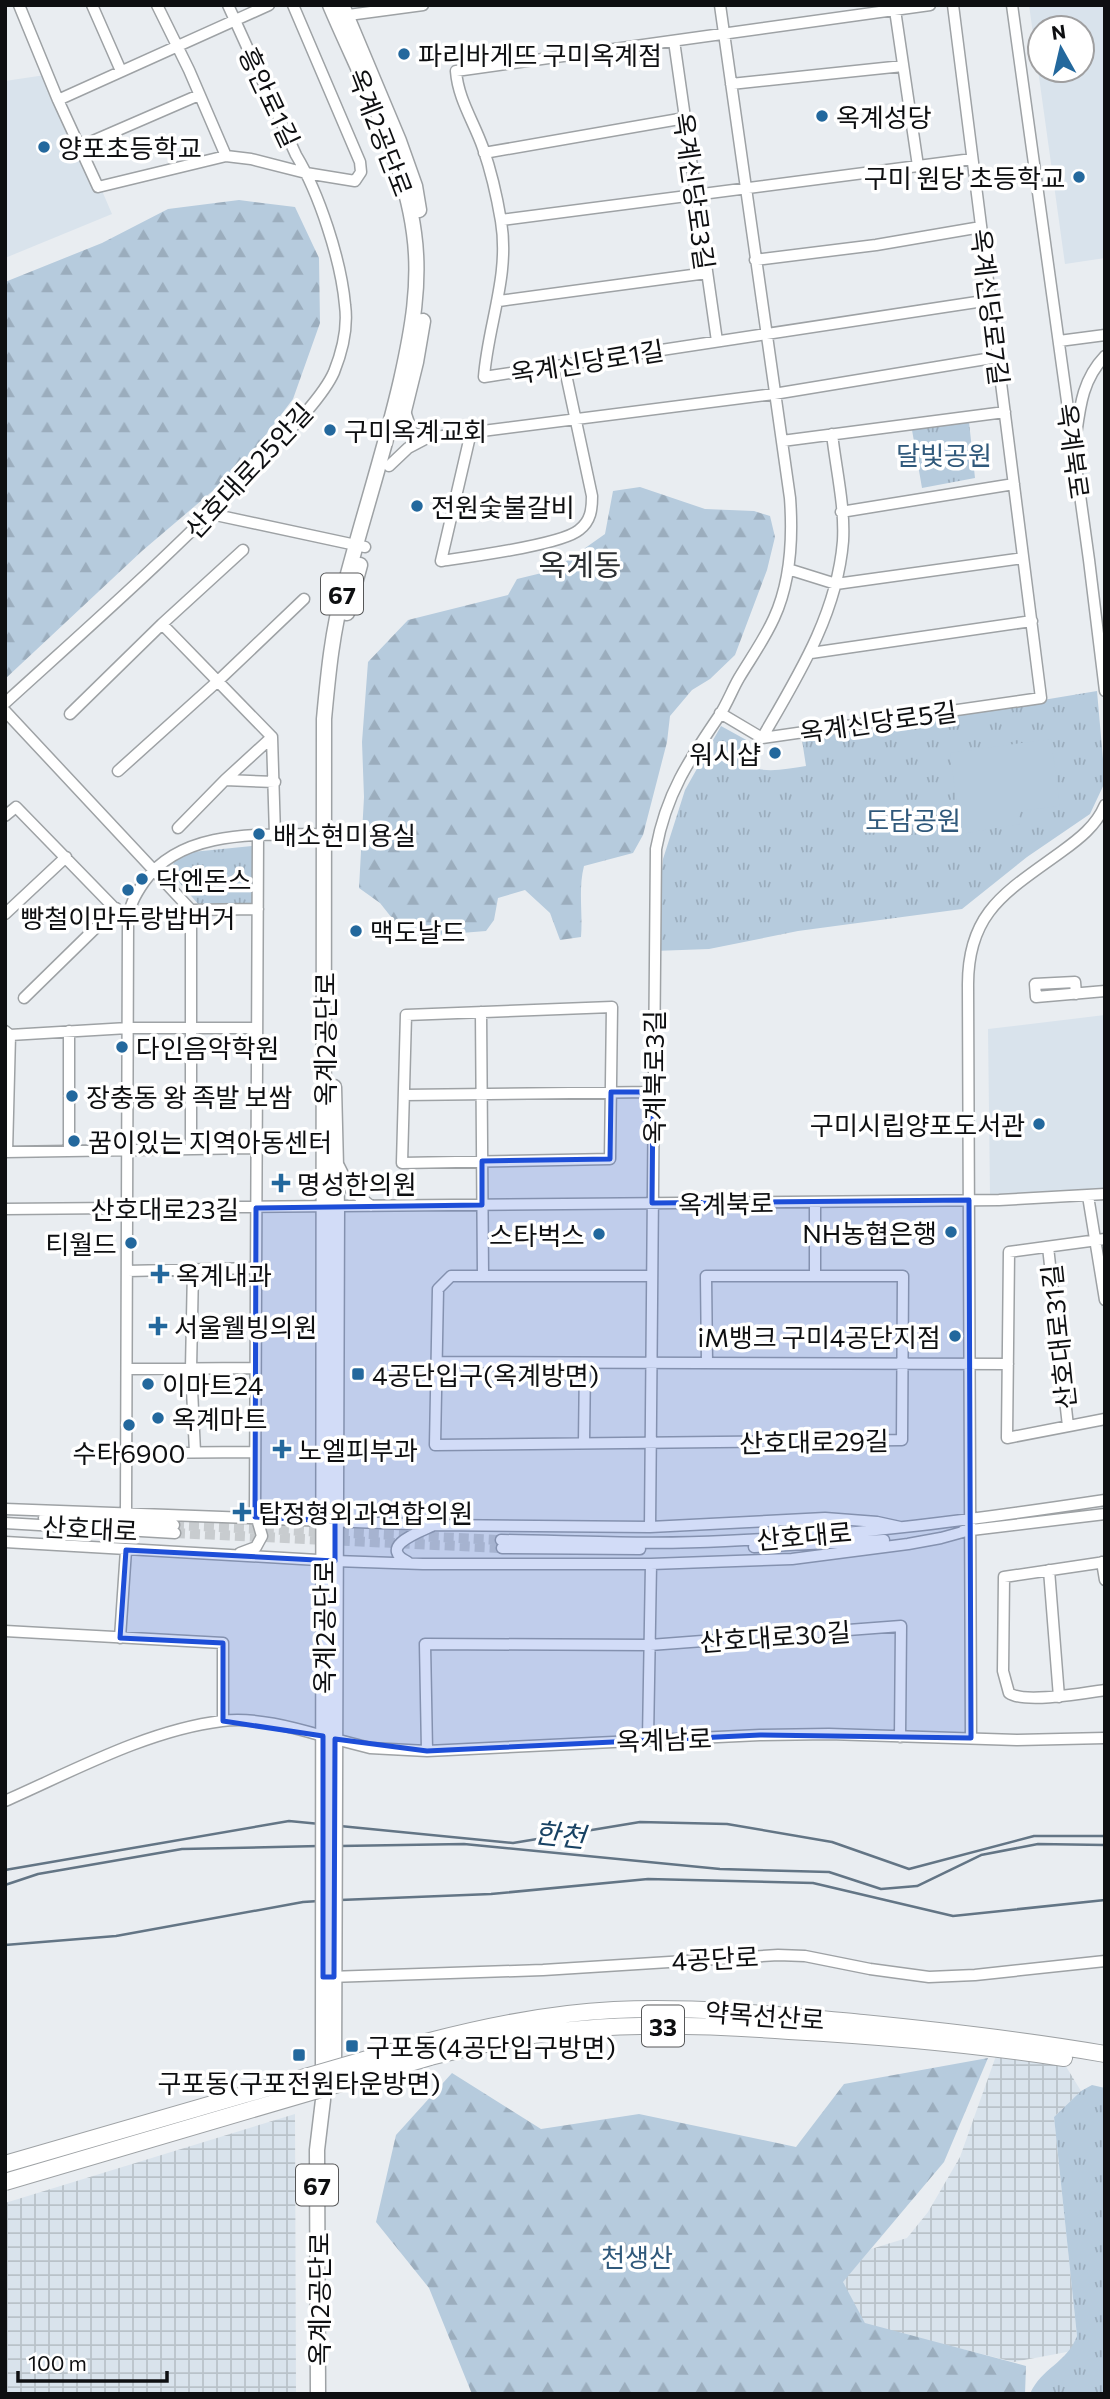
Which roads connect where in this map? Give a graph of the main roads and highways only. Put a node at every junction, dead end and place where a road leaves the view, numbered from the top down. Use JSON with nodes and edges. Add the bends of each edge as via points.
{"nodes":[{"id":1,"x":338,"y":11,"type":"edge"},
{"id":2,"x":360,"y":546,"type":"junction"},
{"id":3,"x":327,"y":835,"type":"junction"},
{"id":4,"x":330,"y":1207,"type":"junction"},
{"id":5,"x":328,"y":1977,"type":"junction"},
{"id":6,"x":428,"y":2050,"type":"junction"},
{"id":7,"x":1105,"y":2054,"type":"edge"},
{"id":8,"x":1105,"y":2064,"type":"edge"},
{"id":9,"x":5,"y":2164,"type":"edge"},
{"id":10,"x":5,"y":2182,"type":"edge"},
{"id":11,"x":318,"y":2394,"type":"edge"},
{"id":12,"x":327,"y":2394,"type":"edge"}],
"edges":[{"from":1,"to":2,"type":"main road","name":"옥계2공단로","number":"67","via":[[401,174],[417,265],[406,359]]},
{"from":1,"to":2,"type":"main road","name":"옥계2공단로","number":"67","via":[[415,186],[426,292],[404,410]]},
{"from":2,"to":3,"type":"main road","name":"옥계2공단로","number":"67","via":[[343,592],[331,653],[324,719]]},
{"from":3,"to":4,"type":"main road","name":"옥계2공단로","number":"67"},
{"from":3,"to":4,"type":"main road","name":"옥계2공단로","number":"67","via":[[335,1157]]},
{"from":4,"to":5,"type":"main road","name":"옥계2공단로","number":"67"},
{"from":5,"to":11,"type":"main road","name":"옥계2공단로","number":"67","via":[[317,2150]]},
{"from":5,"to":12,"type":"main road","name":"옥계2공단로","number":"67","via":[[334,2078],[325,2160]]},
{"from":6,"to":7,"type":"highway","name":"약목선산로","number":"33","via":[[516,2022],[613,2010],[720,2011],[850,2022],[984,2035]]},
{"from":6,"to":8,"type":"highway","name":"약목선산로","number":"33","via":[[579,2029],[752,2028],[899,2038]]},
{"from":6,"to":9,"type":"highway","number":"33","bridge":true},
{"from":6,"to":10,"type":"highway","number":"33","bridge":true}]}
